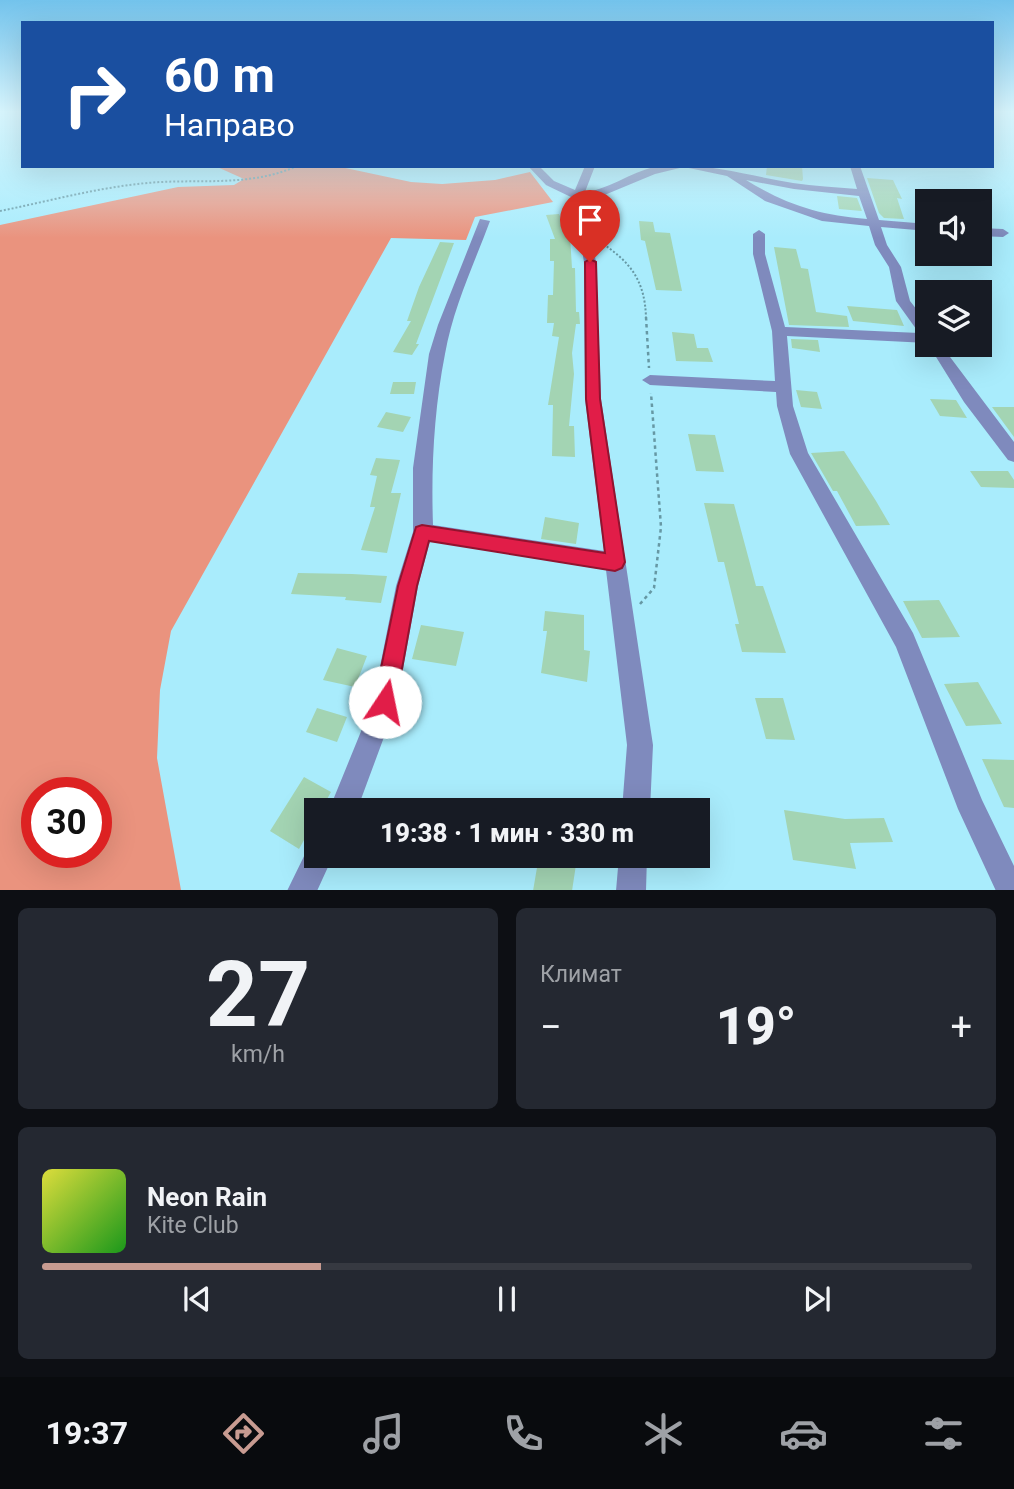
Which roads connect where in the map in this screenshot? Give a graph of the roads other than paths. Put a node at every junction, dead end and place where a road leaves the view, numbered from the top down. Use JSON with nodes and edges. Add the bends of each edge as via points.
{"nodes":[{"id":1,"x":535,"y":168,"type":"edge"},
{"id":2,"x":589,"y":168,"type":"edge"},
{"id":3,"x":669,"y":168,"type":"edge"},
{"id":4,"x":698,"y":168,"type":"edge"},
{"id":5,"x":856,"y":168,"type":"edge"},
{"id":6,"x":730,"y":174,"type":"junction"},
{"id":7,"x":863,"y":193,"type":"junction"},
{"id":8,"x":578,"y":196,"type":"junction"},
{"id":9,"x":484,"y":221,"type":"dead end"},
{"id":10,"x":873,"y":222,"type":"junction"},
{"id":11,"x":915,"y":227,"type":"edge"},
{"id":12,"x":992,"y":233,"type":"edge"},
{"id":13,"x":1003,"y":233,"type":"dead end"},
{"id":14,"x":759,"y":234,"type":"dead end"},
{"id":15,"x":915,"y":318,"type":"edge"},
{"id":16,"x":779,"y":331,"type":"junction"},
{"id":17,"x":915,"y":336,"type":"edge"},
{"id":18,"x":942,"y":357,"type":"edge"},
{"id":19,"x":650,"y":380,"type":"road end"},
{"id":20,"x":785,"y":387,"type":"junction"},
{"id":21,"x":1014,"y":456,"type":"edge"},
{"id":22,"x":422,"y":532,"type":"junction"},
{"id":23,"x":615,"y":562,"type":"junction"},
{"id":24,"x":348,"y":798,"type":"edge"},
{"id":25,"x":637,"y":798,"type":"edge"},
{"id":26,"x":313,"y":868,"type":"edge"},
{"id":27,"x":632,"y":868,"type":"edge"},
{"id":28,"x":302,"y":890,"type":"edge"},
{"id":29,"x":631,"y":890,"type":"edge"},
{"id":30,"x":1011,"y":890,"type":"edge"}],
"edges":[{"from":1,"to":8,"type":"street","via":[[550,183]]},
{"from":2,"to":8,"type":"street"},
{"from":3,"to":8,"type":"street","via":[[598,194]]},
{"from":4,"to":6,"type":"street"},
{"from":5,"to":7,"type":"street"},
{"from":6,"to":7,"type":"street"},
{"from":6,"to":10,"type":"street","via":[[769,198],[826,219]]},
{"from":7,"to":10,"type":"street"},
{"from":8,"to":23,"type":"street","via":[[590,262],[593,399]]},
{"from":9,"to":22,"type":"street","via":[[437,354],[422,468]]},
{"from":10,"to":11,"type":"street"},
{"from":10,"to":15,"type":"street","via":[[895,267],[903,301]]},
{"from":12,"to":13,"type":"street"},
{"from":14,"to":16,"type":"street","via":[[759,254]]},
{"from":16,"to":17,"type":"street"},
{"from":16,"to":20,"type":"street"},
{"from":18,"to":21,"type":"street"},
{"from":19,"to":20,"type":"street"},
{"from":20,"to":30,"type":"street","via":[[785,406],[799,454],[905,641],[967,797]]},
{"from":22,"to":23,"type":"street"},
{"from":22,"to":24,"type":"street","via":[[385,702]]},
{"from":23,"to":25,"type":"street","via":[[640,745]]},
{"from":26,"to":28,"type":"street"},
{"from":27,"to":29,"type":"street"}]}
